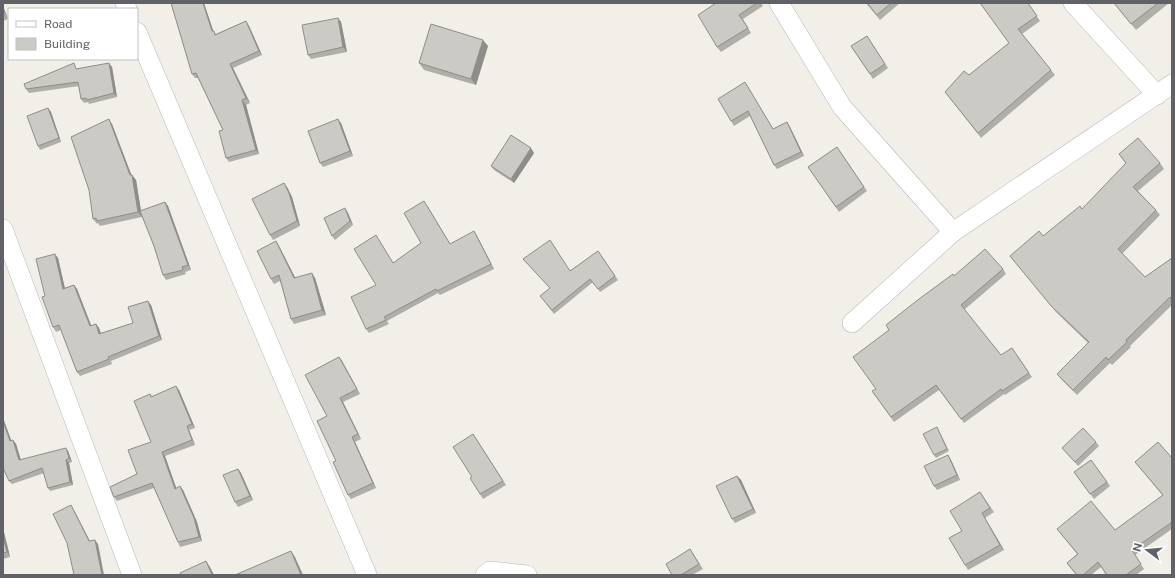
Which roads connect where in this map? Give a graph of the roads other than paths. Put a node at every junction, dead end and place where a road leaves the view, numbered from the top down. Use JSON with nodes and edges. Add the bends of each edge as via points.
{"nodes":[{"id":1,"x":779,"y":3,"type":"edge"},
{"id":2,"x":1073,"y":3,"type":"edge"},
{"id":3,"x":138,"y":34,"type":"edge"},
{"id":4,"x":1172,"y":84,"type":"edge"},
{"id":5,"x":1157,"y":95,"type":"junction"},
{"id":6,"x":3,"y":229,"type":"edge"},
{"id":7,"x":953,"y":232,"type":"junction"},
{"id":8,"x":852,"y":323,"type":"dead end"},
{"id":9,"x":132,"y":575,"type":"edge"},
{"id":10,"x":366,"y":575,"type":"edge"},
{"id":11,"x":485,"y":575,"type":"edge"},
{"id":12,"x":528,"y":575,"type":"edge"}],
"edges":[{"from":1,"to":7,"type":"street","via":[[842,107]]},
{"from":2,"to":5,"type":"street"},
{"from":3,"to":10,"type":"street"},
{"from":4,"to":5,"type":"street"},
{"from":5,"to":7,"type":"street"},
{"from":6,"to":9,"type":"street"},
{"from":7,"to":8,"type":"street"},
{"from":11,"to":12,"type":"street","via":[[490,572]]}]}
